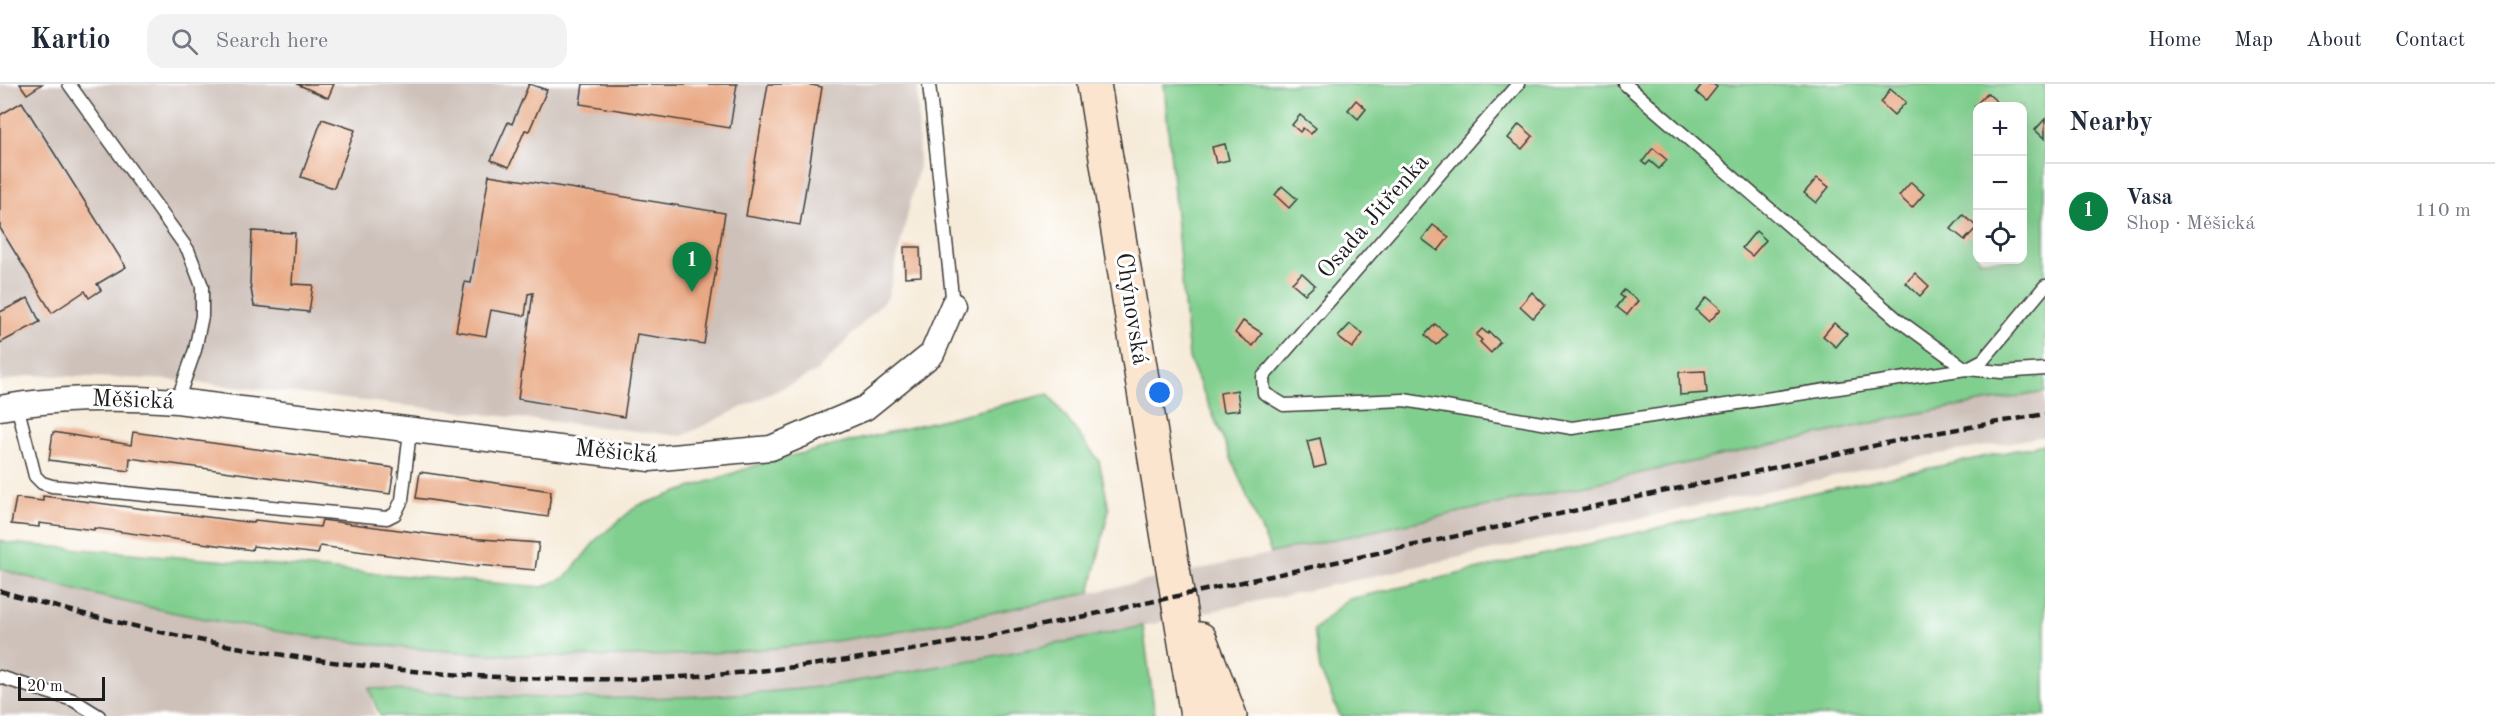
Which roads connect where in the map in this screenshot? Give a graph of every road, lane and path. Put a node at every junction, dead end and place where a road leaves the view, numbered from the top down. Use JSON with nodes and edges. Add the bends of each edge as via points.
{"nodes":[{"id":1,"x":69,"y":84,"type":"edge"},
{"id":2,"x":930,"y":84,"type":"edge"},
{"id":3,"x":1094,"y":84,"type":"edge"},
{"id":4,"x":1518,"y":84,"type":"edge"},
{"id":5,"x":1625,"y":84,"type":"edge"},
{"id":6,"x":2045,"y":286,"type":"edge"},
{"id":7,"x":953,"y":304,"type":"joint"},
{"id":8,"x":1966,"y":369,"type":"junction"},
{"id":9,"x":2045,"y":369,"type":"edge"},
{"id":10,"x":177,"y":401,"type":"junction"},
{"id":11,"x":8,"y":406,"type":"edge"},
{"id":12,"x":410,"y":430,"type":"junction"},
{"id":13,"x":1174,"y":570,"type":"junction"},
{"id":14,"x":1188,"y":661,"type":"junction"},
{"id":15,"x":0,"y":677,"type":"edge"},
{"id":16,"x":99,"y":716,"type":"edge"},
{"id":17,"x":1182,"y":716,"type":"edge"},
{"id":18,"x":1197,"y":716,"type":"edge"},
{"id":19,"x":1230,"y":716,"type":"edge"}],
"edges":[{"from":1,"to":10,"type":"lane","via":[[188,250],[202,286],[202,316],[195,350]]},
{"from":2,"to":7,"type":"lane","name":"Měšická"},
{"from":3,"to":13,"type":"main road","name":"Chýnovská"},
{"from":4,"to":8,"type":"lane","name":"Osada Jitřenka","via":[[1263,377],[1264,393],[1284,405],[1404,400],[1572,428]]},
{"from":5,"to":8,"type":"lane","via":[[1898,319]]},
{"from":6,"to":8,"type":"lane","via":[[1983,360]]},
{"from":7,"to":12,"type":"street","name":"Měšická","via":[[932,354],[865,408],[771,448],[650,459]]},
{"from":8,"to":9,"type":"lane"},
{"from":10,"to":11,"type":"street","name":"Měšická","via":[[52,400]]},
{"from":10,"to":12,"type":"street","name":"Měšická"},
{"from":11,"to":12,"type":"lane","via":[[35,476],[52,486],[387,518],[402,500]]},
{"from":13,"to":14,"type":"main road"},
{"from":13,"to":19,"type":"main road"},
{"from":14,"to":17,"type":"main road"},
{"from":14,"to":18,"type":"main road"},
{"from":15,"to":16,"type":"lane","via":[[73,700]]}]}
